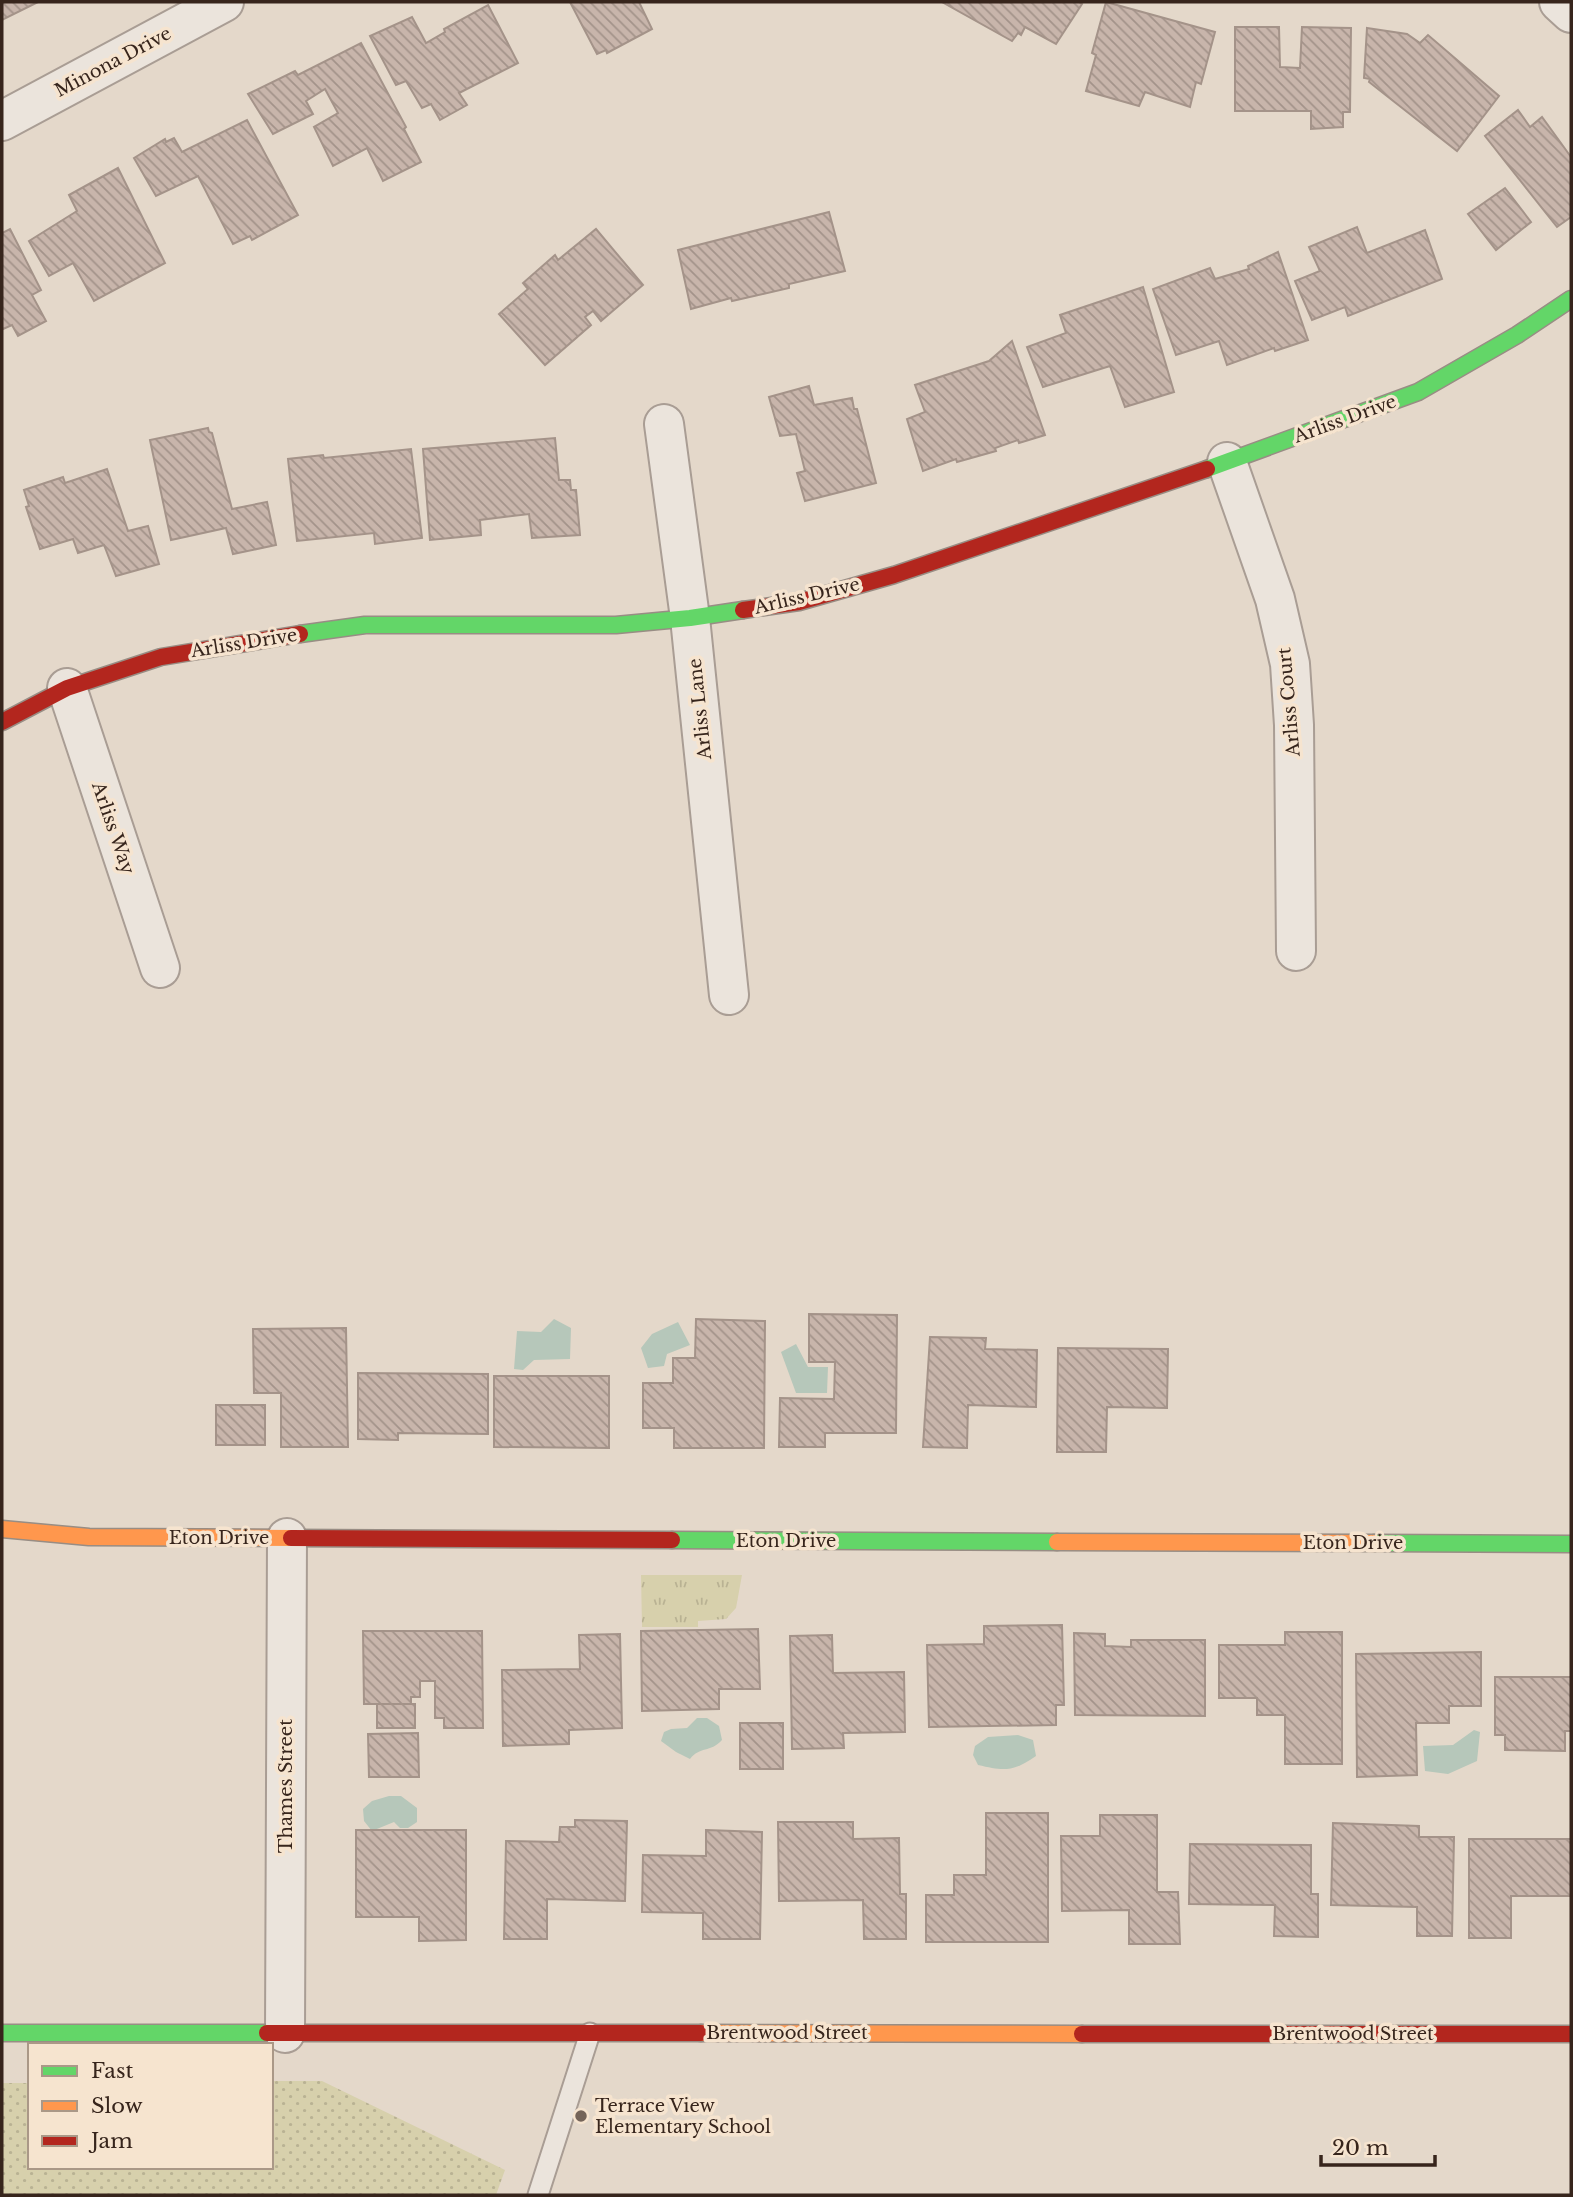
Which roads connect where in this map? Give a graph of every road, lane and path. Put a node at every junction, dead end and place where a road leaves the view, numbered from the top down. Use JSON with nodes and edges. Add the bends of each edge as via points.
{"nodes":[{"id":1,"x":224,"y":2,"type":"edge"},
{"id":2,"x":1559,"y":2,"type":"edge"},
{"id":3,"x":1571,"y":13,"type":"edge"},
{"id":4,"x":2,"y":121,"type":"edge"},
{"id":5,"x":1571,"y":299,"type":"edge"},
{"id":6,"x":664,"y":424,"type":"dead end"},
{"id":7,"x":1227,"y":463,"type":"junction"},
{"id":8,"x":690,"y":618,"type":"junction"},
{"id":9,"x":66,"y":688,"type":"junction"},
{"id":10,"x":2,"y":722,"type":"edge"},
{"id":11,"x":1296,"y":951,"type":"dead end"},
{"id":12,"x":160,"y":968,"type":"dead end"},
{"id":13,"x":729,"y":995,"type":"dead end"},
{"id":14,"x":2,"y":1529,"type":"edge"},
{"id":15,"x":288,"y":1538,"type":"junction"},
{"id":16,"x":1571,"y":1544,"type":"edge"},
{"id":17,"x":2,"y":2033,"type":"edge"},
{"id":18,"x":285,"y":2033,"type":"junction"},
{"id":19,"x":590,"y":2033,"type":"junction"},
{"id":20,"x":1571,"y":2034,"type":"edge"},
{"id":21,"x":538,"y":2195,"type":"edge"}],
"edges":[{"from":1,"to":4,"type":"street","name":"Minona Drive"},
{"from":2,"to":3,"type":"street"},
{"from":5,"to":7,"type":"street","name":"Arliss Drive","via":[[1418,392]]},
{"from":6,"to":8,"type":"street","name":"Arliss Lane"},
{"from":7,"to":8,"type":"street","name":"Arliss Drive","via":[[894,575],[799,602]]},
{"from":7,"to":11,"type":"street","name":"Arliss Court","via":[[1275,599],[1290,664]]},
{"from":8,"to":9,"type":"street","name":"Arliss Drive","via":[[616,625],[365,625],[161,657]]},
{"from":8,"to":13,"type":"street","name":"Arliss Lane"},
{"from":9,"to":10,"type":"street","name":"Arliss Drive"},
{"from":9,"to":12,"type":"street","name":"Arliss Way"},
{"from":14,"to":15,"type":"street","name":"Eton Drive","via":[[89,1537]]},
{"from":15,"to":16,"type":"street","name":"Eton Drive"},
{"from":15,"to":18,"type":"street","name":"Thames Street"},
{"from":17,"to":18,"type":"street","name":"Brentwood Street"},
{"from":18,"to":19,"type":"street","name":"Brentwood Street"},
{"from":19,"to":20,"type":"street","name":"Brentwood Street"},
{"from":19,"to":21,"type":"lane"}]}
